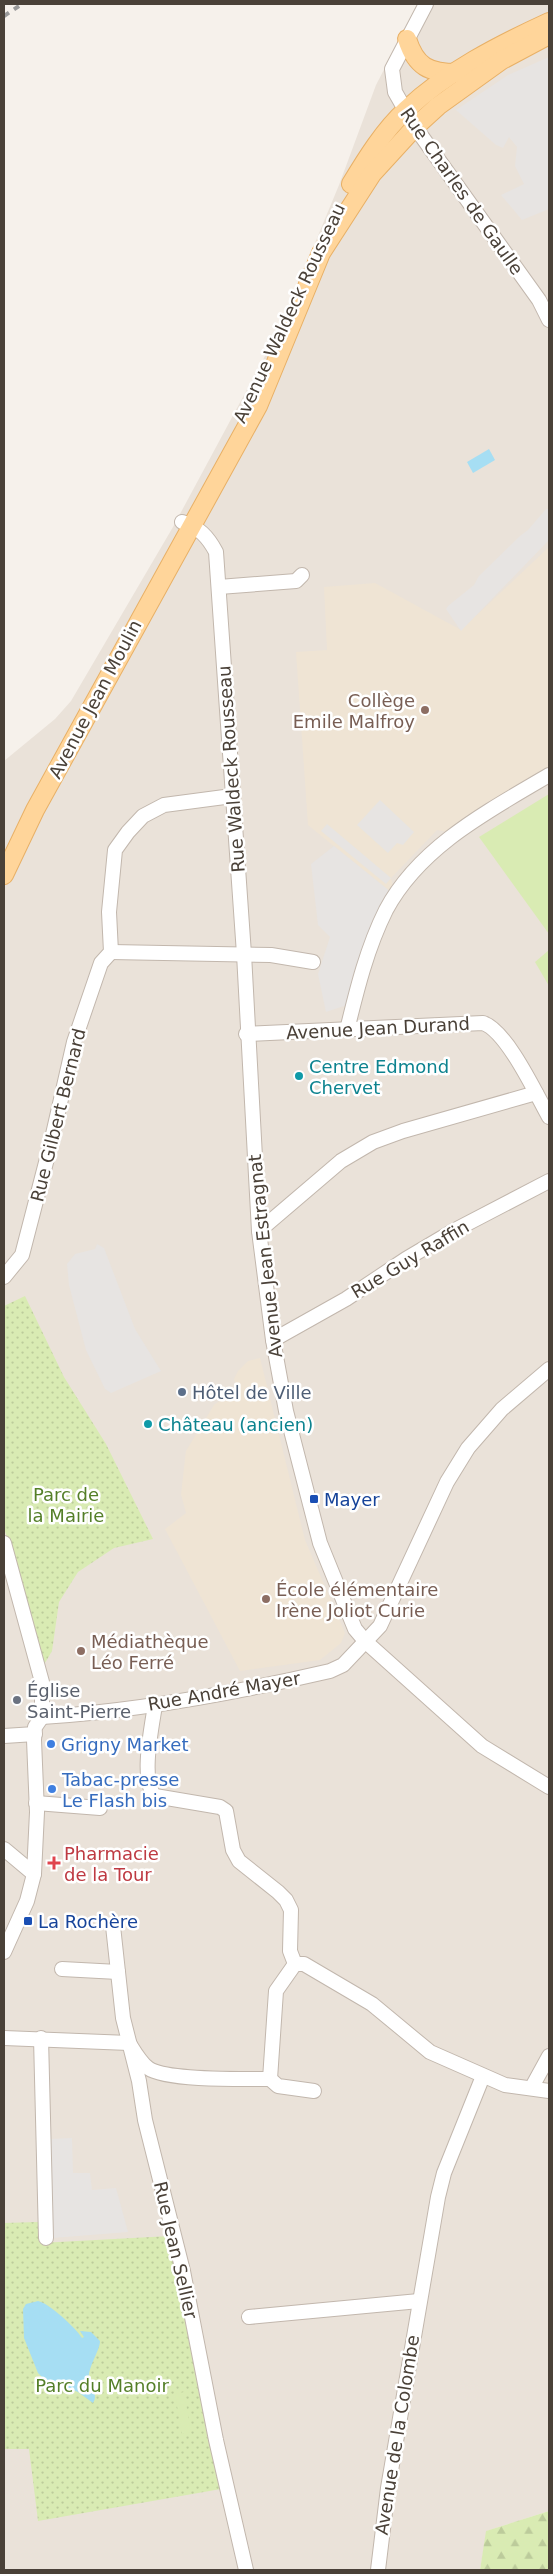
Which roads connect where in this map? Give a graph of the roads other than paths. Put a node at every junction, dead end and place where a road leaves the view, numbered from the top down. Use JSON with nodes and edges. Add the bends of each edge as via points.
{"nodes":[{"id":1,"x":426,"y":4,"type":"edge"},
{"id":2,"x":549,"y":22,"type":"edge"},
{"id":3,"x":549,"y":36,"type":"edge"},
{"id":4,"x":408,"y":39,"type":"junction"},
{"id":5,"x":457,"y":73,"type":"junction"},
{"id":6,"x":404,"y":111,"type":"junction"},
{"id":7,"x":415,"y":126,"type":"junction"},
{"id":8,"x":549,"y":320,"type":"edge"},
{"id":9,"x":188,"y":524,"type":"junction"},
{"id":10,"x":302,"y":575,"type":"dead end"},
{"id":11,"x":219,"y":587,"type":"junction"},
{"id":12,"x":549,"y":775,"type":"edge"},
{"id":13,"x":232,"y":796,"type":"junction"},
{"id":14,"x":4,"y":857,"type":"edge"},
{"id":15,"x":4,"y":875,"type":"edge"},
{"id":16,"x":111,"y":952,"type":"junction"},
{"id":17,"x":244,"y":954,"type":"junction"},
{"id":18,"x":313,"y":962,"type":"dead end"},
{"id":19,"x":347,"y":1030,"type":"junction"},
{"id":20,"x":246,"y":1034,"type":"junction"},
{"id":21,"x":536,"y":1093,"type":"junction"},
{"id":22,"x":549,"y":1117,"type":"edge"},
{"id":23,"x":549,"y":1181,"type":"edge"},
{"id":24,"x":259,"y":1231,"type":"junction"},
{"id":25,"x":4,"y":1276,"type":"edge"},
{"id":26,"x":273,"y":1340,"type":"junction"},
{"id":27,"x":549,"y":1369,"type":"edge"},
{"id":28,"x":4,"y":1543,"type":"edge"},
{"id":29,"x":366,"y":1642,"type":"junction"},
{"id":30,"x":155,"y":1705,"type":"junction"},
{"id":31,"x":42,"y":1717,"type":"junction"},
{"id":32,"x":35,"y":1734,"type":"junction"},
{"id":33,"x":4,"y":1736,"type":"edge"},
{"id":34,"x":549,"y":1787,"type":"edge"},
{"id":35,"x":36,"y":1803,"type":"junction"},
{"id":36,"x":100,"y":1808,"type":"dead end"},
{"id":37,"x":4,"y":1849,"type":"edge"},
{"id":38,"x":34,"y":1874,"type":"junction"},
{"id":39,"x":113,"y":1926,"type":"dead end"},
{"id":40,"x":4,"y":1952,"type":"edge"},
{"id":41,"x":295,"y":1964,"type":"junction"},
{"id":42,"x":62,"y":1969,"type":"dead end"},
{"id":43,"x":118,"y":1972,"type":"junction"},
{"id":44,"x":4,"y":2038,"type":"edge"},
{"id":45,"x":42,"y":2038,"type":"junction"},
{"id":46,"x":129,"y":2043,"type":"junction"},
{"id":47,"x":549,"y":2056,"type":"edge"},
{"id":48,"x":483,"y":2076,"type":"junction"},
{"id":49,"x":270,"y":2079,"type":"junction"},
{"id":50,"x":532,"y":2087,"type":"junction"},
{"id":51,"x":314,"y":2091,"type":"dead end"},
{"id":52,"x":549,"y":2091,"type":"edge"},
{"id":53,"x":46,"y":2238,"type":"dead end"},
{"id":54,"x":419,"y":2301,"type":"junction"},
{"id":55,"x":249,"y":2318,"type":"dead end"},
{"id":56,"x":244,"y":2569,"type":"edge"},
{"id":57,"x":378,"y":2570,"type":"edge"}],
"edges":[{"from":1,"to":4,"type":"street","name":"Rue Charles de Gaulle"},
{"from":2,"to":5,"type":"main road","name":"Avenue Waldeck Rousseau","via":[[491,51]]},
{"from":3,"to":7,"type":"main road","name":"Avenue Waldeck Rousseau","via":[[473,78]]},
{"from":4,"to":5,"type":"main road","via":[[412,54],[426,68],[436,73]]},
{"from":4,"to":6,"type":"street","name":"Rue Charles de Gaulle","via":[[392,69],[395,92]]},
{"from":5,"to":6,"type":"main road","name":"Avenue Waldeck Rousseau"},
{"from":6,"to":7,"type":"street","name":"Rue Charles de Gaulle"},
{"from":6,"to":9,"type":"main road","name":"Avenue Waldeck Rousseau","via":[[346,192],[260,380]]},
{"from":7,"to":8,"type":"street","name":"Rue Charles de Gaulle","via":[[539,300]]},
{"from":7,"to":9,"type":"main road","name":"Avenue Waldeck Rousseau","via":[[372,174],[321,253],[258,406]]},
{"from":9,"to":11,"type":"street","name":"Rue Waldeck Rousseau","via":[[210,539],[216,552]]},
{"from":9,"to":14,"type":"main road","name":"Avenue Jean Moulin","via":[[84,698]]},
{"from":9,"to":15,"type":"main road","name":"Avenue Jean Moulin"},
{"from":10,"to":11,"type":"street","via":[[296,582]]},
{"from":11,"to":13,"type":"street","name":"Rue Waldeck Rousseau"},
{"from":12,"to":19,"type":"street","via":[[484,813],[438,848],[406,882],[387,910],[361,974]]},
{"from":13,"to":16,"type":"street","via":[[164,806],[143,816],[128,832],[115,850],[108,912]]},
{"from":13,"to":17,"type":"street","name":"Rue Waldeck Rousseau"},
{"from":16,"to":17,"type":"street"},
{"from":16,"to":25,"type":"street","name":"Rue Gilbert Bernard","via":[[102,963],[74,1042],[52,1143],[22,1255]]},
{"from":17,"to":18,"type":"street"},
{"from":17,"to":20,"type":"street","name":"Rue Waldeck Rousseau"},
{"from":19,"to":20,"type":"street","name":"Avenue Jean Durand"},
{"from":19,"to":21,"type":"street","name":"Avenue Jean Durand","via":[[483,1023],[506,1042]]},
{"from":20,"to":24,"type":"street","name":"Avenue Jean Estragnat"},
{"from":21,"to":22,"type":"street","name":"Avenue Jean Durand"},
{"from":21,"to":24,"type":"street","via":[[372,1142],[341,1161]]},
{"from":23,"to":26,"type":"street","name":"Rue Guy Raffin","via":[[454,1230],[346,1299]]},
{"from":24,"to":26,"type":"street","name":"Avenue Jean Estragnat"},
{"from":26,"to":29,"type":"street","name":"Avenue Jean Estragnat","via":[[286,1411],[320,1543],[355,1629]]},
{"from":27,"to":29,"type":"street","name":"Rue André Mayer","via":[[502,1409],[468,1448],[447,1482],[380,1626]]},
{"from":28,"to":31,"type":"street","via":[[42,1682]]},
{"from":29,"to":30,"type":"street","name":"Rue André Mayer","via":[[343,1665],[330,1671],[234,1693]]},
{"from":29,"to":34,"type":"street","name":"Avenue Jean Estragnat","via":[[482,1746]]},
{"from":30,"to":31,"type":"street","name":"Rue André Mayer"},
{"from":30,"to":41,"type":"street","via":[[147,1777],[149,1790],[155,1796],[220,1807],[226,1811],[233,1850],[239,1861],[278,1892],[291,1910],[290,1951]]},
{"from":31,"to":32,"type":"street","via":[[35,1727]]},
{"from":32,"to":33,"type":"street"},
{"from":32,"to":35,"type":"street"},
{"from":35,"to":36,"type":"street"},
{"from":35,"to":38,"type":"street"},
{"from":37,"to":38,"type":"street"},
{"from":38,"to":40,"type":"street"},
{"from":39,"to":43,"type":"street","name":"Rue Jean Sellier"},
{"from":41,"to":48,"type":"street","via":[[304,1964],[372,2004],[430,2052]]},
{"from":41,"to":49,"type":"street","via":[[276,1991]]},
{"from":42,"to":43,"type":"street"},
{"from":43,"to":46,"type":"street","name":"Rue Jean Sellier"},
{"from":44,"to":45,"type":"street"},
{"from":45,"to":46,"type":"street"},
{"from":45,"to":53,"type":"street"},
{"from":46,"to":49,"type":"street","via":[[143,2064],[156,2072],[214,2079]]},
{"from":46,"to":56,"type":"street","name":"Rue Jean Sellier","via":[[183,2271]]},
{"from":47,"to":50,"type":"street"},
{"from":48,"to":50,"type":"street","via":[[505,2084]]},
{"from":48,"to":54,"type":"street","name":"Avenue de la Colombe","via":[[444,2173]]},
{"from":49,"to":51,"type":"street","via":[[278,2086]]},
{"from":50,"to":52,"type":"street"},
{"from":54,"to":55,"type":"street"},
{"from":54,"to":57,"type":"street","name":"Avenue de la Colombe","via":[[380,2538]]}]}
